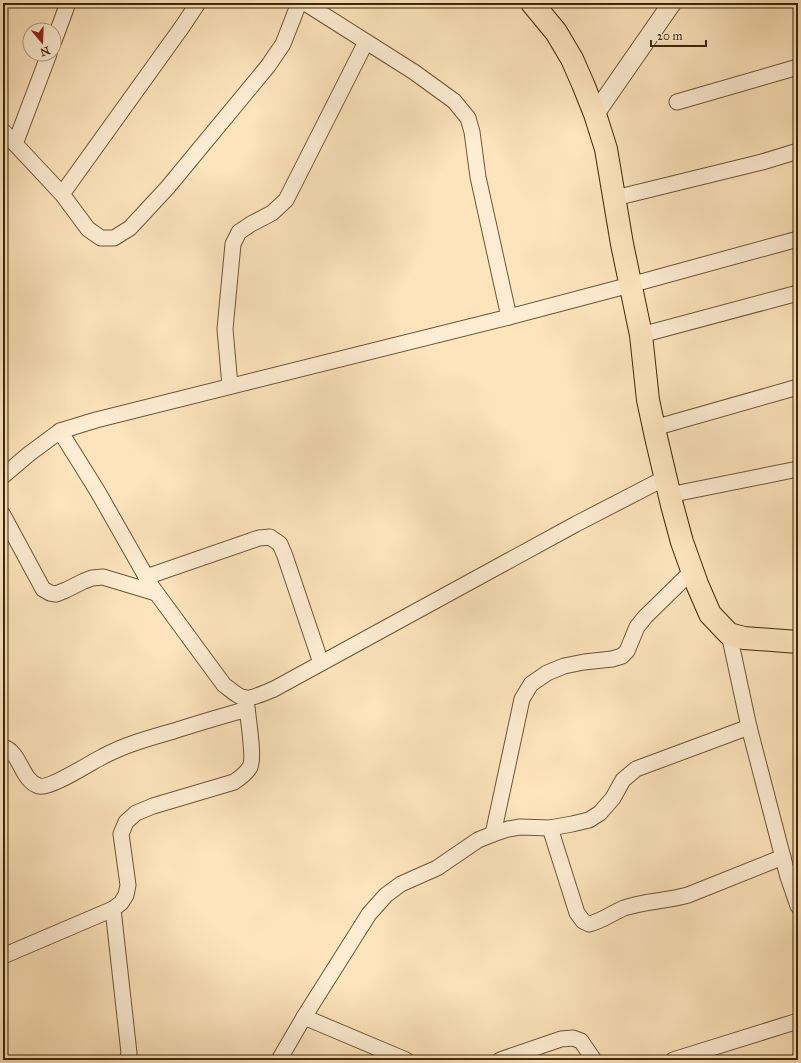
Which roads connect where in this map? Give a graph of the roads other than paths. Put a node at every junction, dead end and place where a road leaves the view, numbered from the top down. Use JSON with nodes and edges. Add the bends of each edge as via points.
{"nodes":[{"id":1,"x":68,"y":3,"type":"edge"},
{"id":2,"x":198,"y":3,"type":"edge"},
{"id":3,"x":300,"y":3,"type":"edge"},
{"id":4,"x":305,"y":3,"type":"edge"},
{"id":5,"x":532,"y":3,"type":"edge"},
{"id":6,"x":672,"y":3,"type":"edge"},
{"id":7,"x":61,"y":22,"type":"edge"},
{"id":8,"x":366,"y":42,"type":"junction"},
{"id":9,"x":46,"y":62,"type":"edge"},
{"id":10,"x":798,"y":68,"type":"edge"},
{"id":11,"x":677,"y":102,"type":"dead end"},
{"id":12,"x":595,"y":114,"type":"junction"},
{"id":13,"x":3,"y":130,"type":"edge"},
{"id":14,"x":15,"y":144,"type":"junction"},
{"id":15,"x":798,"y":151,"type":"edge"},
{"id":16,"x":62,"y":194,"type":"junction"},
{"id":17,"x":614,"y":198,"type":"junction"},
{"id":18,"x":798,"y":239,"type":"edge"},
{"id":19,"x":630,"y":285,"type":"junction"},
{"id":20,"x":798,"y":293,"type":"edge"},
{"id":21,"x":509,"y":317,"type":"junction"},
{"id":22,"x":641,"y":335,"type":"junction"},
{"id":23,"x":230,"y":386,"type":"junction"},
{"id":24,"x":798,"y":387,"type":"edge"},
{"id":25,"x":654,"y":428,"type":"junction"},
{"id":26,"x":60,"y":431,"type":"junction"},
{"id":27,"x":798,"y":469,"type":"edge"},
{"id":28,"x":3,"y":476,"type":"edge"},
{"id":29,"x":667,"y":486,"type":"junction"},
{"id":30,"x":3,"y":515,"type":"edge"},
{"id":31,"x":692,"y":571,"type":"junction"},
{"id":32,"x":146,"y":577,"type":"junction"},
{"id":33,"x":156,"y":593,"type":"junction"},
{"id":34,"x":729,"y":634,"type":"junction"},
{"id":35,"x":798,"y":642,"type":"edge"},
{"id":36,"x":320,"y":663,"type":"junction"},
{"id":37,"x":247,"y":704,"type":"junction"},
{"id":38,"x":749,"y":727,"type":"junction"},
{"id":39,"x":3,"y":747,"type":"edge"},
{"id":40,"x":550,"y":828,"type":"junction"},
{"id":41,"x":493,"y":834,"type":"junction"},
{"id":42,"x":783,"y":857,"type":"junction"},
{"id":43,"x":798,"y":906,"type":"edge"},
{"id":44,"x":112,"y":910,"type":"junction"},
{"id":45,"x":3,"y":956,"type":"edge"},
{"id":46,"x":304,"y":1017,"type":"junction"},
{"id":47,"x":798,"y":1020,"type":"edge"},
{"id":48,"x":127,"y":1060,"type":"edge"},
{"id":49,"x":279,"y":1060,"type":"edge"},
{"id":50,"x":406,"y":1060,"type":"edge"},
{"id":51,"x":500,"y":1060,"type":"edge"},
{"id":52,"x":594,"y":1060,"type":"edge"},
{"id":53,"x":673,"y":1060,"type":"edge"}],
"edges":[{"from":1,"to":7,"type":"street"},
{"from":2,"to":16,"type":"street"},
{"from":3,"to":16,"type":"street","via":[[283,44],[268,66],[168,187],[130,228],[114,238],[101,238],[88,230]]},
{"from":4,"to":8,"type":"street"},
{"from":5,"to":12,"type":"highway","via":[[556,32],[572,59]]},
{"from":6,"to":12,"type":"street"},
{"from":8,"to":21,"type":"street","via":[[454,101],[468,118],[478,177]]},
{"from":8,"to":23,"type":"street","via":[[286,200],[272,213],[239,232],[232,244],[226,329]]},
{"from":9,"to":14,"type":"street"},
{"from":10,"to":11,"type":"street"},
{"from":12,"to":17,"type":"highway","via":[[606,149]]},
{"from":13,"to":14,"type":"street"},
{"from":14,"to":16,"type":"street"},
{"from":15,"to":17,"type":"street"},
{"from":17,"to":19,"type":"highway"},
{"from":18,"to":19,"type":"street"},
{"from":19,"to":21,"type":"street"},
{"from":19,"to":22,"type":"highway"},
{"from":20,"to":22,"type":"street"},
{"from":21,"to":23,"type":"street"},
{"from":22,"to":25,"type":"highway","via":[[648,400]]},
{"from":23,"to":26,"type":"street"},
{"from":24,"to":25,"type":"street"},
{"from":25,"to":29,"type":"highway"},
{"from":26,"to":28,"type":"street"},
{"from":26,"to":32,"type":"street"},
{"from":27,"to":29,"type":"street"},
{"from":29,"to":31,"type":"highway"},
{"from":29,"to":36,"type":"street","via":[[576,524]]},
{"from":30,"to":33,"type":"street","via":[[43,589],[50,593],[56,594],[84,580],[103,577]]},
{"from":31,"to":34,"type":"highway","via":[[710,614]]},
{"from":31,"to":41,"type":"street","via":[[645,617],[622,656],[564,666],[530,684],[522,699]]},
{"from":32,"to":33,"type":"street"},
{"from":32,"to":36,"type":"street","via":[[259,538],[270,537],[280,544],[286,556]]},
{"from":33,"to":37,"type":"street","via":[[224,685]]},
{"from":34,"to":35,"type":"highway","via":[[744,638]]},
{"from":34,"to":38,"type":"street"},
{"from":36,"to":37,"type":"street"},
{"from":37,"to":39,"type":"street","via":[[110,753],[52,784],[40,787],[30,781],[8,748]]},
{"from":37,"to":44,"type":"street","via":[[252,755],[250,766],[243,776],[234,782],[153,806],[136,813],[126,822],[121,834],[128,885],[121,903]]},
{"from":38,"to":40,"type":"street","via":[[636,769],[623,780],[613,798],[600,813],[589,820]]},
{"from":38,"to":42,"type":"street"},
{"from":40,"to":41,"type":"street","via":[[514,828]]},
{"from":40,"to":42,"type":"street","via":[[577,913],[589,924],[623,909],[688,895]]},
{"from":41,"to":46,"type":"street","via":[[478,840],[437,868],[401,884],[386,895],[369,914]]},
{"from":42,"to":43,"type":"street"},
{"from":44,"to":45,"type":"street"},
{"from":44,"to":48,"type":"street","via":[[129,1053]]},
{"from":46,"to":49,"type":"street"},
{"from":46,"to":50,"type":"street"},
{"from":47,"to":53,"type":"street"},
{"from":51,"to":52,"type":"street","via":[[562,1039],[573,1038],[581,1042]]}]}
